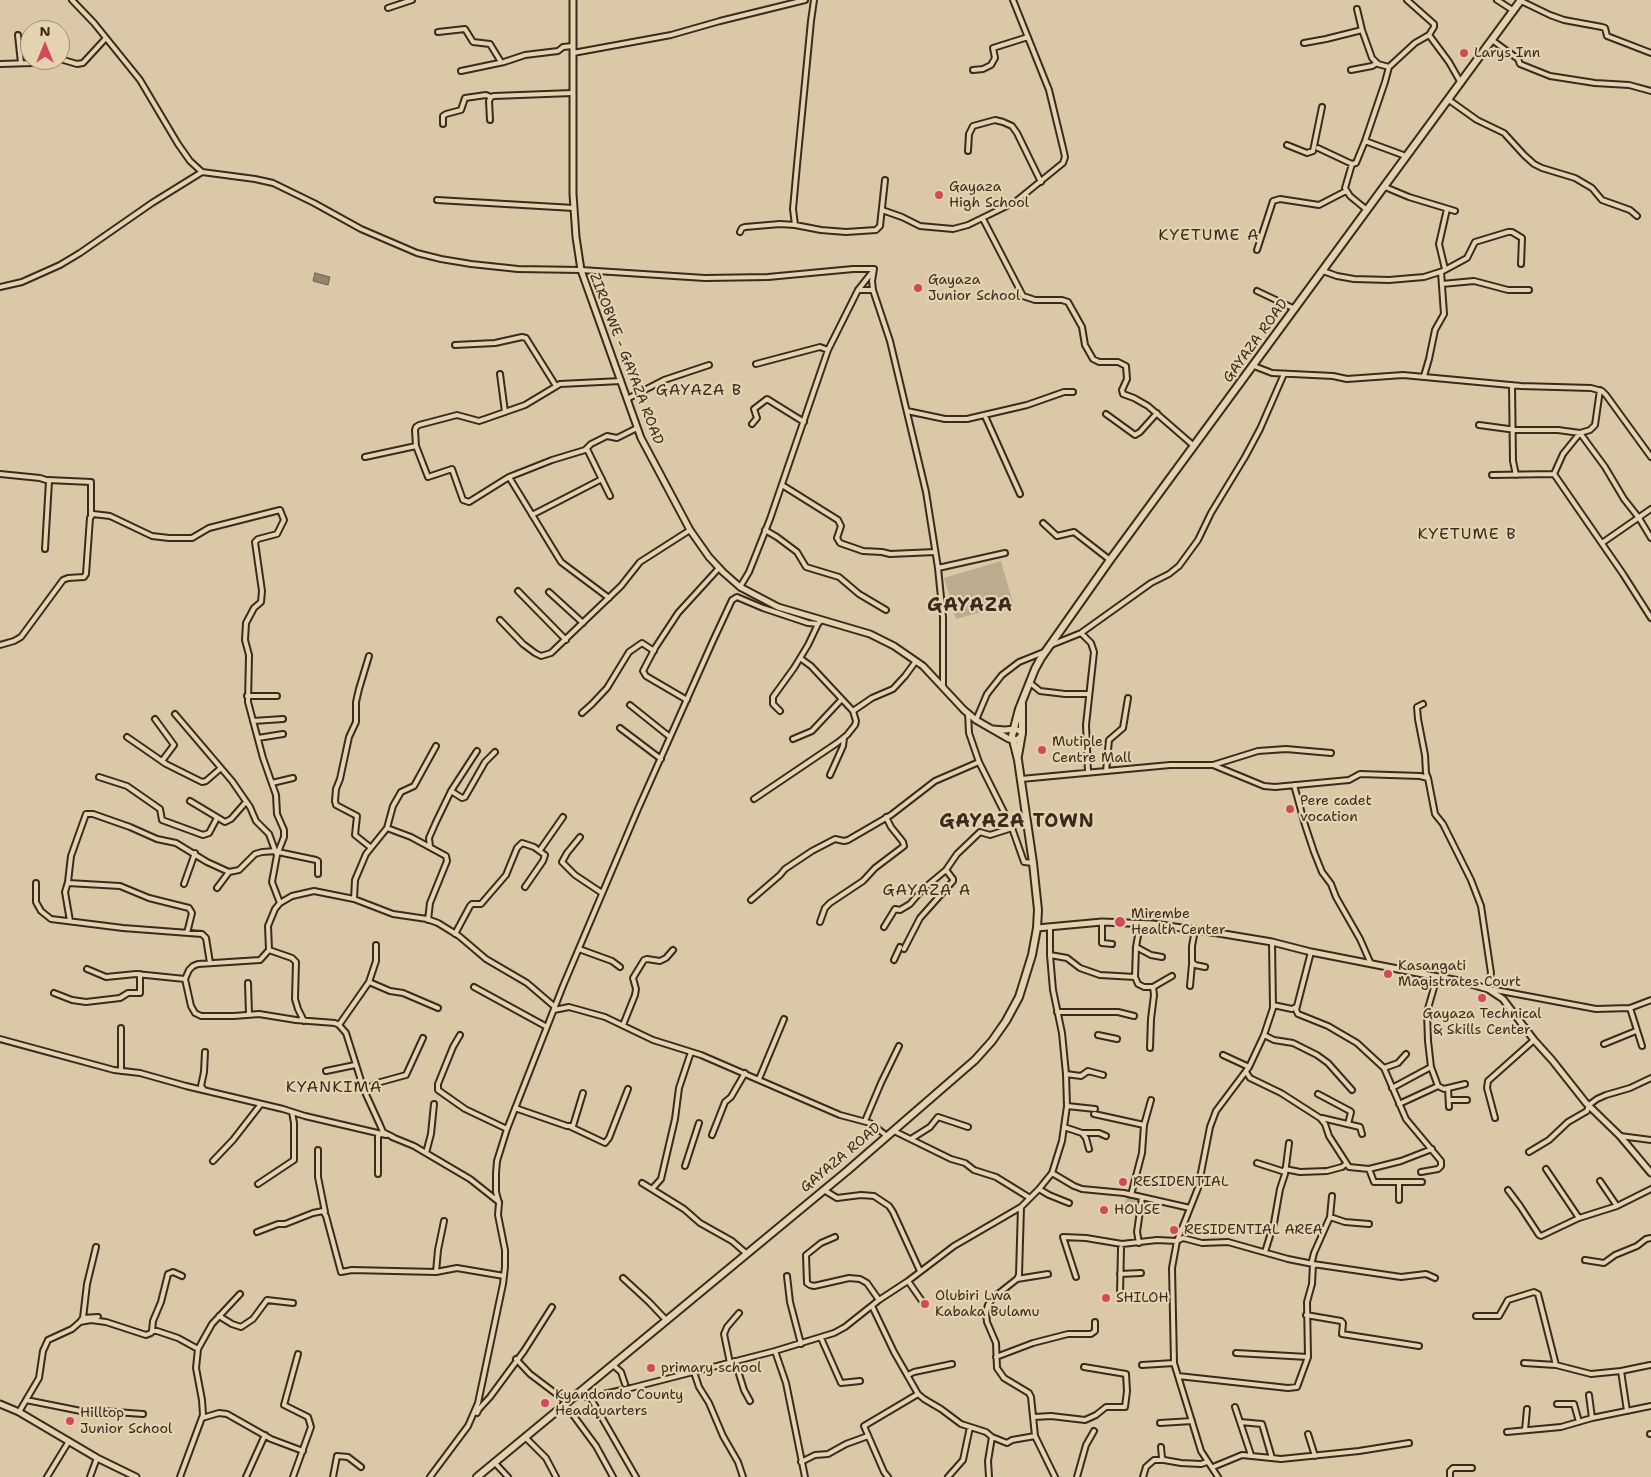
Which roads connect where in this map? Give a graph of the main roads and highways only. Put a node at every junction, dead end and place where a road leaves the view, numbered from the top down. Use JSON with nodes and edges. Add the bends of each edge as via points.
{"nodes":[{"id":1,"x":1521,"y":0,"type":"edge"},
{"id":2,"x":1022,"y":703,"type":"junction"},
{"id":3,"x":1018,"y":760,"type":"junction"},
{"id":4,"x":477,"y":1477,"type":"edge"}],
"edges":[{"from":1,"to":2,"type":"main road","name":"GAYAZA ROAD","via":[[1110,560],[1045,652]]},
{"from":2,"to":3,"type":"main road","name":"GAYAZA ROAD"},
{"from":2,"to":3,"type":"main road","name":"GAYAZA ROAD","via":[[1012,729]]},
{"from":3,"to":4,"type":"main road","name":"GAYAZA ROAD","via":[[1039,926],[1019,996],[992,1041],[975,1060],[824,1190]]}]}
